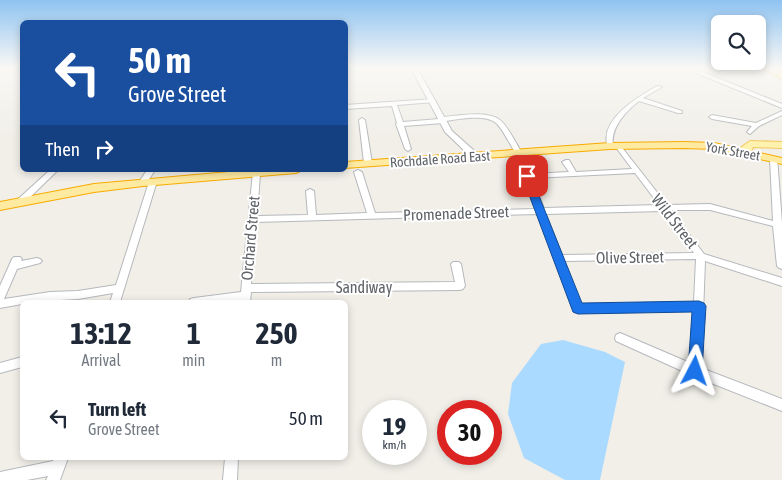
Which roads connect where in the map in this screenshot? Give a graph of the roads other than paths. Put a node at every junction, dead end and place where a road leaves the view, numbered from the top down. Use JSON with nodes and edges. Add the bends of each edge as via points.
{"nodes":[{"id":1,"x":427,"y":90,"type":"edge"},
{"id":2,"x":653,"y":90,"type":"edge"},
{"id":3,"x":741,"y":90,"type":"edge"},
{"id":4,"x":639,"y":99,"type":"junction"},
{"id":5,"x":433,"y":101,"type":"junction"},
{"id":6,"x":394,"y":104,"type":"junction"},
{"id":7,"x":782,"y":106,"type":"edge"},
{"id":8,"x":348,"y":107,"type":"edge"},
{"id":9,"x":680,"y":112,"type":"dead end"},
{"id":10,"x":782,"y":113,"type":"edge"},
{"id":11,"x":712,"y":117,"type":"dead end"},
{"id":12,"x":362,"y":120,"type":"dead end"},
{"id":13,"x":443,"y":120,"type":"junction"},
{"id":14,"x":400,"y":124,"type":"junction"},
{"id":15,"x":757,"y":125,"type":"junction"},
{"id":16,"x":750,"y":132,"type":"dead end"},
{"id":17,"x":684,"y":145,"type":"joint"},
{"id":18,"x":782,"y":145,"type":"edge"},
{"id":19,"x":614,"y":146,"type":"junction"},
{"id":20,"x":408,"y":149,"type":"dead end"},
{"id":21,"x":746,"y":152,"type":"junction"},
{"id":22,"x":516,"y":154,"type":"junction"},
{"id":23,"x":476,"y":157,"type":"junction"},
{"id":24,"x":778,"y":160,"type":"edge"},
{"id":25,"x":566,"y":162,"type":"dead end"},
{"id":26,"x":368,"y":163,"type":"junction"},
{"id":27,"x":348,"y":165,"type":"edge"},
{"id":28,"x":636,"y":171,"type":"junction"},
{"id":29,"x":52,"y":172,"type":"edge"},
{"id":30,"x":276,"y":172,"type":"edge"},
{"id":31,"x":358,"y":172,"type":"dead end"},
{"id":32,"x":256,"y":174,"type":"junction"},
{"id":33,"x":574,"y":174,"type":"junction"},
{"id":34,"x":527,"y":176,"type":"junction"},
{"id":35,"x":149,"y":178,"type":"edge"},
{"id":36,"x":778,"y":183,"type":"edge"},
{"id":37,"x":310,"y":192,"type":"dead end"},
{"id":38,"x":19,"y":203,"type":"junction"},
{"id":39,"x":0,"y":206,"type":"edge"},
{"id":40,"x":664,"y":208,"type":"junction"},
{"id":41,"x":540,"y":211,"type":"junction"},
{"id":42,"x":372,"y":216,"type":"junction"},
{"id":43,"x":312,"y":217,"type":"junction"},
{"id":44,"x":252,"y":219,"type":"junction"},
{"id":45,"x":780,"y":225,"type":"edge"},
{"id":46,"x":701,"y":256,"type":"junction"},
{"id":47,"x":559,"y":258,"type":"junction"},
{"id":48,"x":38,"y":261,"type":"dead end"},
{"id":49,"x":456,"y":264,"type":"dead end"},
{"id":50,"x":782,"y":266,"type":"edge"},
{"id":51,"x":782,"y":282,"type":"edge"},
{"id":52,"x":120,"y":288,"type":"junction"},
{"id":53,"x":246,"y":295,"type":"edge"},
{"id":54,"x":0,"y":297,"type":"edge"},
{"id":55,"x":25,"y":300,"type":"edge"},
{"id":56,"x":116,"y":300,"type":"edge"},
{"id":57,"x":209,"y":300,"type":"edge"},
{"id":58,"x":20,"y":301,"type":"edge"},
{"id":59,"x":0,"y":304,"type":"edge"},
{"id":60,"x":699,"y":306,"type":"junction"},
{"id":61,"x":620,"y":338,"type":"dead end"},
{"id":62,"x":20,"y":363,"type":"edge"},
{"id":63,"x":0,"y":368,"type":"edge"},
{"id":64,"x":695,"y":371,"type":"junction"},
{"id":65,"x":782,"y":405,"type":"edge"},
{"id":66,"x":232,"y":460,"type":"edge"},
{"id":67,"x":57,"y":468,"type":"edge"},
{"id":68,"x":0,"y":479,"type":"edge"},
{"id":69,"x":230,"y":480,"type":"edge"}],
"edges":[{"from":1,"to":5,"type":"street"},
{"from":2,"to":4,"type":"street"},
{"from":3,"to":7,"type":"street"},
{"from":4,"to":9,"type":"street"},
{"from":4,"to":19,"type":"street","via":[[632,103],[609,136]]},
{"from":5,"to":6,"type":"street"},
{"from":5,"to":13,"type":"street"},
{"from":6,"to":8,"type":"street"},
{"from":6,"to":14,"type":"street"},
{"from":10,"to":15,"type":"street"},
{"from":11,"to":15,"type":"street"},
{"from":12,"to":26,"type":"street"},
{"from":13,"to":14,"type":"street"},
{"from":13,"to":22,"type":"street","via":[[494,119],[499,122]]},
{"from":13,"to":23,"type":"street","via":[[449,132]]},
{"from":14,"to":20,"type":"street"},
{"from":15,"to":16,"type":"street"},
{"from":17,"to":19,"type":"highway","name":"Rochdale Road East"},
{"from":17,"to":21,"type":"highway","name":"York Street"},
{"from":18,"to":21,"type":"main road","via":[[750,144],[745,148]]},
{"from":19,"to":22,"type":"highway","name":"Rochdale Road East"},
{"from":19,"to":28,"type":"street","name":"Wild Street"},
{"from":21,"to":24,"type":"highway","name":"York Street"},
{"from":22,"to":23,"type":"highway","name":"Rochdale Road East"},
{"from":22,"to":34,"type":"street"},
{"from":23,"to":26,"type":"highway","name":"Rochdale Road East"},
{"from":24,"to":36,"type":"street"},
{"from":25,"to":33,"type":"street"},
{"from":26,"to":27,"type":"highway","name":"Rochdale Road East"},
{"from":28,"to":33,"type":"street"},
{"from":28,"to":40,"type":"street","name":"Wild Street"},
{"from":29,"to":38,"type":"street"},
{"from":30,"to":32,"type":"highway"},
{"from":31,"to":42,"type":"street"},
{"from":32,"to":35,"type":"highway"},
{"from":32,"to":44,"type":"street","name":"Orchard Street"},
{"from":33,"to":34,"type":"street"},
{"from":34,"to":41,"type":"street"},
{"from":35,"to":38,"type":"highway"},
{"from":35,"to":52,"type":"street"},
{"from":36,"to":45,"type":"street"},
{"from":37,"to":43,"type":"street"},
{"from":38,"to":39,"type":"highway"},
{"from":40,"to":41,"type":"street","name":"Promenade Street"},
{"from":40,"to":45,"type":"street","name":"Promenade Street","via":[[710,207]]},
{"from":40,"to":46,"type":"street","name":"Wild Street"},
{"from":41,"to":42,"type":"street","name":"Promenade Street"},
{"from":41,"to":47,"type":"street"},
{"from":42,"to":43,"type":"street","name":"Promenade Street"},
{"from":43,"to":44,"type":"street","name":"Promenade Street"},
{"from":44,"to":53,"type":"street","name":"Orchard Street"},
{"from":45,"to":50,"type":"street"},
{"from":46,"to":47,"type":"street","name":"Olive Street"},
{"from":46,"to":51,"type":"street","name":"Olive Street"},
{"from":46,"to":60,"type":"street","name":"Wild Street"},
{"from":47,"to":60,"type":"street","via":[[578,308]]},
{"from":48,"to":54,"type":"street","via":[[16,263]]},
{"from":49,"to":53,"type":"street","name":"Sandiway","via":[[460,286]]},
{"from":52,"to":55,"type":"street"},
{"from":52,"to":56,"type":"street"},
{"from":53,"to":57,"type":"street"},
{"from":58,"to":59,"type":"street"},
{"from":60,"to":64,"type":"street","name":"Wild Street"},
{"from":61,"to":64,"type":"street"},
{"from":62,"to":63,"type":"street"},
{"from":64,"to":65,"type":"street"},
{"from":66,"to":69,"type":"street"},
{"from":67,"to":68,"type":"street"}]}
